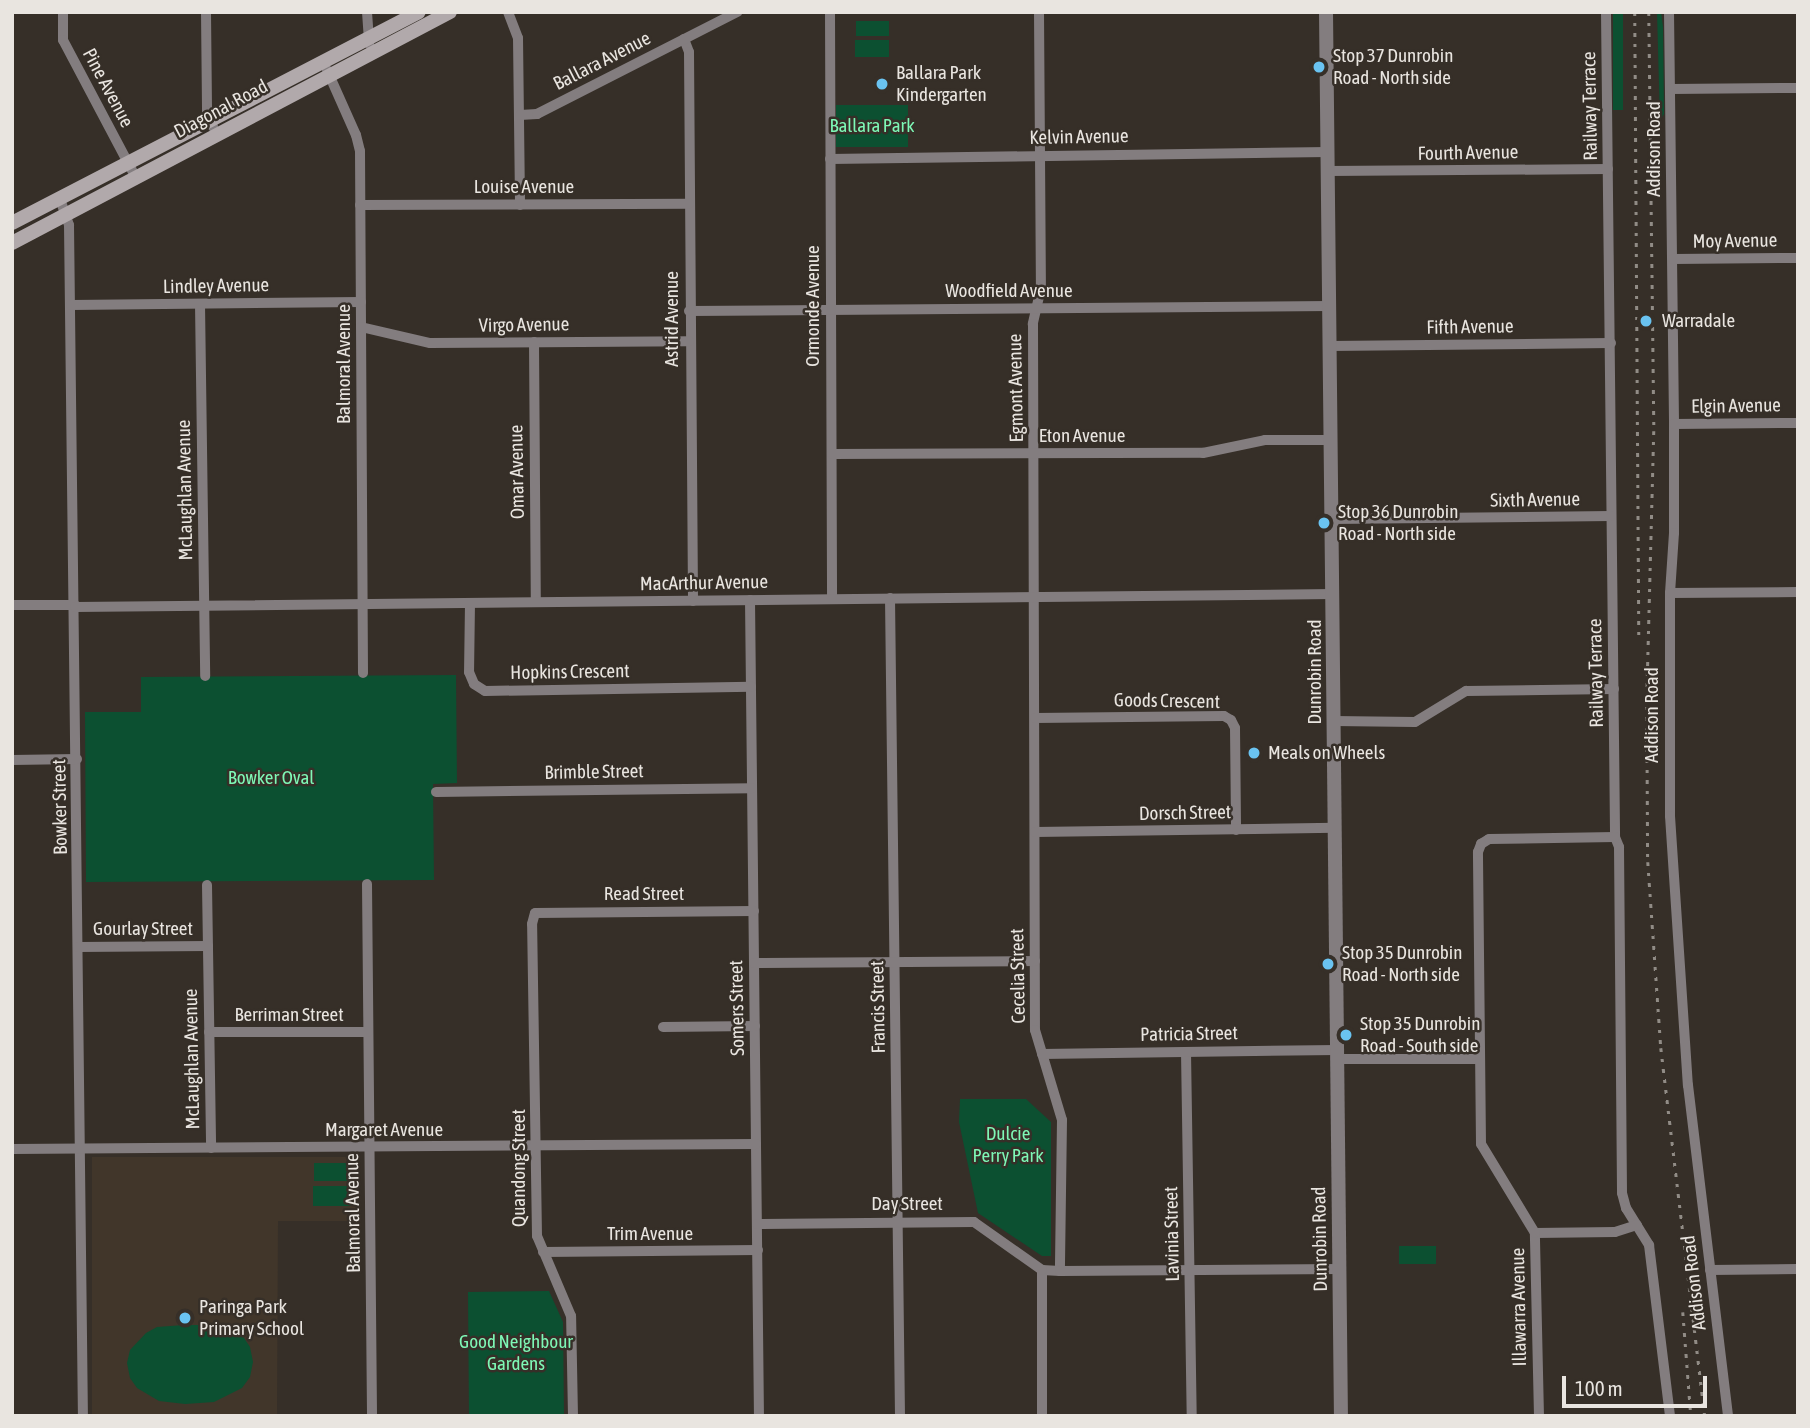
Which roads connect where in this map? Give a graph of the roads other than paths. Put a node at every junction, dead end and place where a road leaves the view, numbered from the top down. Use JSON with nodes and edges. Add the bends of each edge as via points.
{"nodes":[{"id":1,"x":62,"y":12,"type":"edge"},
{"id":2,"x":206,"y":12,"type":"edge"},
{"id":3,"x":367,"y":12,"type":"edge"},
{"id":4,"x":419,"y":12,"type":"edge"},
{"id":5,"x":450,"y":12,"type":"edge"},
{"id":6,"x":508,"y":12,"type":"edge"},
{"id":7,"x":737,"y":12,"type":"edge"},
{"id":8,"x":830,"y":12,"type":"edge"},
{"id":9,"x":1039,"y":12,"type":"edge"},
{"id":10,"x":1326,"y":12,"type":"edge"},
{"id":11,"x":1606,"y":12,"type":"edge"},
{"id":12,"x":1669,"y":12,"type":"edge"},
{"id":13,"x":684,"y":39,"type":"junction"},
{"id":14,"x":370,"y":45,"type":"junction"},
{"id":15,"x":326,"y":69,"type":"junction"},
{"id":16,"x":1798,"y":88,"type":"edge"},
{"id":17,"x":1671,"y":89,"type":"junction"},
{"id":18,"x":520,"y":115,"type":"junction"},
{"id":19,"x":213,"y":128,"type":"junction"},
{"id":20,"x":1328,"y":152,"type":"junction"},
{"id":21,"x":1041,"y":155,"type":"junction"},
{"id":22,"x":830,"y":159,"type":"junction"},
{"id":23,"x":127,"y":162,"type":"junction"},
{"id":24,"x":1608,"y":169,"type":"junction"},
{"id":25,"x":1328,"y":171,"type":"junction"},
{"id":26,"x":135,"y":176,"type":"junction"},
{"id":27,"x":60,"y":199,"type":"junction"},
{"id":28,"x":689,"y":204,"type":"junction"},
{"id":29,"x":360,"y":205,"type":"junction"},
{"id":30,"x":520,"y":205,"type":"junction"},
{"id":31,"x":66,"y":214,"type":"junction"},
{"id":32,"x":12,"y":223,"type":"edge"},
{"id":33,"x":12,"y":243,"type":"edge"},
{"id":34,"x":1798,"y":258,"type":"edge"},
{"id":35,"x":1673,"y":259,"type":"junction"},
{"id":36,"x":361,"y":302,"type":"junction"},
{"id":37,"x":200,"y":304,"type":"junction"},
{"id":38,"x":71,"y":305,"type":"junction"},
{"id":39,"x":1329,"y":306,"type":"junction"},
{"id":40,"x":1036,"y":309,"type":"junction"},
{"id":41,"x":831,"y":310,"type":"junction"},
{"id":42,"x":689,"y":311,"type":"junction"},
{"id":43,"x":361,"y":327,"type":"junction"},
{"id":44,"x":689,"y":341,"type":"junction"},
{"id":45,"x":534,"y":342,"type":"junction"},
{"id":46,"x":1611,"y":343,"type":"junction"},
{"id":47,"x":1330,"y":346,"type":"junction"},
{"id":48,"x":1798,"y":423,"type":"edge"},
{"id":49,"x":1674,"y":424,"type":"junction"},
{"id":50,"x":1331,"y":440,"type":"junction"},
{"id":51,"x":1034,"y":453,"type":"junction"},
{"id":52,"x":831,"y":454,"type":"junction"},
{"id":53,"x":1611,"y":516,"type":"junction"},
{"id":54,"x":1332,"y":519,"type":"junction"},
{"id":55,"x":1798,"y":592,"type":"edge"},
{"id":56,"x":1670,"y":593,"type":"junction"},
{"id":57,"x":1333,"y":594,"type":"junction"},
{"id":58,"x":1034,"y":597,"type":"junction"},
{"id":59,"x":890,"y":598,"type":"junction"},
{"id":60,"x":832,"y":599,"type":"junction"},
{"id":61,"x":750,"y":600,"type":"junction"},
{"id":62,"x":693,"y":601,"type":"junction"},
{"id":63,"x":536,"y":602,"type":"junction"},
{"id":64,"x":470,"y":603,"type":"junction"},
{"id":65,"x":363,"y":604,"type":"junction"},
{"id":66,"x":12,"y":605,"type":"edge"},
{"id":67,"x":75,"y":606,"type":"junction"},
{"id":68,"x":204,"y":606,"type":"junction"},
{"id":69,"x":363,"y":673,"type":"dead end"},
{"id":70,"x":205,"y":676,"type":"dead end"},
{"id":71,"x":751,"y":687,"type":"junction"},
{"id":72,"x":1614,"y":689,"type":"junction"},
{"id":73,"x":1035,"y":718,"type":"junction"},
{"id":74,"x":1334,"y":721,"type":"junction"},
{"id":75,"x":77,"y":759,"type":"junction"},
{"id":76,"x":12,"y":760,"type":"edge"},
{"id":77,"x":752,"y":788,"type":"junction"},
{"id":78,"x":436,"y":792,"type":"dead end"},
{"id":79,"x":1335,"y":828,"type":"junction"},
{"id":80,"x":1236,"y":830,"type":"junction"},
{"id":81,"x":1035,"y":832,"type":"junction"},
{"id":82,"x":1615,"y":837,"type":"junction"},
{"id":83,"x":367,"y":884,"type":"dead end"},
{"id":84,"x":207,"y":886,"type":"dead end"},
{"id":85,"x":754,"y":911,"type":"junction"},
{"id":86,"x":535,"y":913,"type":"joint"},
{"id":87,"x":208,"y":946,"type":"junction"},
{"id":88,"x":78,"y":947,"type":"junction"},
{"id":89,"x":1035,"y":961,"type":"junction"},
{"id":90,"x":894,"y":962,"type":"junction"},
{"id":91,"x":754,"y":963,"type":"junction"},
{"id":92,"x":755,"y":1026,"type":"junction"},
{"id":93,"x":663,"y":1027,"type":"dead end"},
{"id":94,"x":209,"y":1032,"type":"junction"},
{"id":95,"x":368,"y":1032,"type":"junction"},
{"id":96,"x":1186,"y":1052,"type":"junction"},
{"id":97,"x":1042,"y":1054,"type":"junction"},
{"id":98,"x":1337,"y":1055,"type":"junction"},
{"id":99,"x":1480,"y":1059,"type":"junction"},
{"id":100,"x":756,"y":1144,"type":"junction"},
{"id":101,"x":537,"y":1146,"type":"junction"},
{"id":102,"x":211,"y":1148,"type":"junction"},
{"id":103,"x":369,"y":1148,"type":"junction"},
{"id":104,"x":12,"y":1149,"type":"edge"},
{"id":105,"x":80,"y":1149,"type":"junction"},
{"id":106,"x":898,"y":1221,"type":"junction"},
{"id":107,"x":757,"y":1224,"type":"junction"},
{"id":108,"x":1637,"y":1225,"type":"junction"},
{"id":109,"x":1535,"y":1233,"type":"junction"},
{"id":110,"x":758,"y":1250,"type":"junction"},
{"id":111,"x":543,"y":1252,"type":"junction"},
{"id":112,"x":1340,"y":1269,"type":"junction"},
{"id":113,"x":1798,"y":1269,"type":"edge"},
{"id":114,"x":1042,"y":1270,"type":"junction"},
{"id":115,"x":1190,"y":1270,"type":"junction"},
{"id":116,"x":1710,"y":1270,"type":"junction"},
{"id":117,"x":1060,"y":1271,"type":"junction"},
{"id":118,"x":83,"y":1416,"type":"edge"},
{"id":119,"x":372,"y":1416,"type":"edge"},
{"id":120,"x":573,"y":1416,"type":"edge"},
{"id":121,"x":760,"y":1416,"type":"edge"},
{"id":122,"x":900,"y":1416,"type":"edge"},
{"id":123,"x":1042,"y":1416,"type":"edge"},
{"id":124,"x":1192,"y":1416,"type":"edge"},
{"id":125,"x":1341,"y":1416,"type":"edge"},
{"id":126,"x":1539,"y":1416,"type":"edge"},
{"id":127,"x":1670,"y":1416,"type":"edge"},
{"id":128,"x":1728,"y":1416,"type":"edge"}],
"edges":[{"from":1,"to":23,"type":"street","name":"Pine Avenue","via":[[63,40]]},
{"from":2,"to":19,"type":"street"},
{"from":3,"to":14,"type":"street"},
{"from":4,"to":14,"type":"main road","name":"Diagonal Road"},
{"from":5,"to":14,"type":"main road","name":"Diagonal Road"},
{"from":6,"to":18,"type":"street","via":[[518,38]]},
{"from":7,"to":13,"type":"street","name":"Ballara Avenue"},
{"from":8,"to":22,"type":"street","name":"Ormonde Avenue"},
{"from":9,"to":21,"type":"street","name":"Egmont Avenue"},
{"from":10,"to":20,"type":"street","name":"Dunrobin Road"},
{"from":11,"to":24,"type":"street","name":"Railway Terrace"},
{"from":12,"to":17,"type":"street","name":"Addison Road"},
{"from":13,"to":18,"type":"street","name":"Ballara Avenue","via":[[537,114]]},
{"from":13,"to":28,"type":"street","name":"Astrid Avenue","via":[[688,52]]},
{"from":14,"to":15,"type":"main road","name":"Diagonal Road"},
{"from":15,"to":19,"type":"main road","name":"Diagonal Road"},
{"from":15,"to":29,"type":"street","name":"Balmoral Avenue","via":[[356,135]]},
{"from":16,"to":17,"type":"street"},
{"from":17,"to":35,"type":"street","name":"Addison Road"},
{"from":18,"to":30,"type":"street"},
{"from":19,"to":23,"type":"main road","name":"Diagonal Road"},
{"from":19,"to":26,"type":"main road","name":"Diagonal Road"},
{"from":20,"to":21,"type":"street","name":"Kelvin Avenue"},
{"from":20,"to":25,"type":"street","name":"Dunrobin Road"},
{"from":21,"to":22,"type":"street","name":"Kelvin Avenue"},
{"from":21,"to":40,"type":"street","name":"Egmont Avenue","via":[[1041,288]]},
{"from":22,"to":41,"type":"street","name":"Ormonde Avenue"},
{"from":23,"to":26,"type":"street","name":"Pine Avenue"},
{"from":23,"to":27,"type":"main road","name":"Diagonal Road"},
{"from":24,"to":25,"type":"street","name":"Fourth Avenue"},
{"from":24,"to":46,"type":"street","name":"Railway Terrace"},
{"from":25,"to":39,"type":"street","name":"Dunrobin Road"},
{"from":26,"to":31,"type":"main road","name":"Diagonal Road"},
{"from":27,"to":31,"type":"street","name":"Bowker Street"},
{"from":27,"to":32,"type":"main road","name":"Diagonal Road"},
{"from":28,"to":30,"type":"street","name":"Louise Avenue"},
{"from":28,"to":42,"type":"street","name":"Astrid Avenue"},
{"from":29,"to":30,"type":"street","name":"Louise Avenue"},
{"from":29,"to":36,"type":"street","name":"Balmoral Avenue"},
{"from":31,"to":33,"type":"main road","name":"Diagonal Road"},
{"from":31,"to":38,"type":"street","name":"Bowker Street"},
{"from":34,"to":35,"type":"street","name":"Moy Avenue"},
{"from":35,"to":49,"type":"street","name":"Addison Road"},
{"from":36,"to":37,"type":"street","name":"Lindley Avenue"},
{"from":36,"to":43,"type":"street","name":"Balmoral Avenue"},
{"from":37,"to":38,"type":"street","name":"Lindley Avenue"},
{"from":37,"to":68,"type":"street","name":"McLaughlan Avenue"},
{"from":38,"to":67,"type":"street","name":"Bowker Street"},
{"from":39,"to":40,"type":"street","name":"Woodfield Avenue"},
{"from":39,"to":47,"type":"street","name":"Dunrobin Road"},
{"from":40,"to":41,"type":"street","name":"Woodfield Avenue"},
{"from":40,"to":51,"type":"street","name":"Egmont Avenue"},
{"from":41,"to":42,"type":"street","name":"Woodfield Avenue"},
{"from":41,"to":52,"type":"street","name":"Ormonde Avenue"},
{"from":42,"to":44,"type":"street","name":"Astrid Avenue"},
{"from":43,"to":45,"type":"street","name":"Virgo Avenue","via":[[430,343]]},
{"from":43,"to":65,"type":"street","name":"Balmoral Avenue"},
{"from":44,"to":45,"type":"street","name":"Virgo Avenue"},
{"from":44,"to":62,"type":"street","name":"Astrid Avenue"},
{"from":45,"to":63,"type":"street","name":"Omar Avenue"},
{"from":46,"to":47,"type":"street","name":"Fifth Avenue"},
{"from":46,"to":53,"type":"street","name":"Railway Terrace"},
{"from":47,"to":50,"type":"street","name":"Dunrobin Road"},
{"from":48,"to":49,"type":"street","name":"Elgin Avenue"},
{"from":49,"to":56,"type":"street","name":"Addison Road"},
{"from":50,"to":51,"type":"street","name":"Eton Avenue","via":[[1265,440],[1203,453]]},
{"from":50,"to":54,"type":"street","name":"Dunrobin Road"},
{"from":51,"to":52,"type":"street","name":"Eton Avenue"},
{"from":51,"to":58,"type":"street","name":"Egmont Avenue"},
{"from":52,"to":60,"type":"street","name":"Ormonde Avenue"},
{"from":53,"to":54,"type":"street","name":"Sixth Avenue"},
{"from":53,"to":72,"type":"street","name":"Railway Terrace"},
{"from":54,"to":57,"type":"street","name":"Dunrobin Road"},
{"from":55,"to":56,"type":"street"},
{"from":56,"to":116,"type":"street","name":"Addison Road","via":[[1670,817],[1688,1085]]},
{"from":57,"to":58,"type":"street","name":"MacArthur Avenue"},
{"from":57,"to":74,"type":"street","name":"Dunrobin Road"},
{"from":58,"to":59,"type":"street","name":"MacArthur Avenue"},
{"from":58,"to":73,"type":"street","name":"Cecelia Street"},
{"from":59,"to":60,"type":"street","name":"MacArthur Avenue"},
{"from":59,"to":90,"type":"street","name":"Francis Street"},
{"from":60,"to":61,"type":"street","name":"MacArthur Avenue"},
{"from":61,"to":62,"type":"street","name":"MacArthur Avenue"},
{"from":61,"to":71,"type":"street","name":"Somers Street"},
{"from":62,"to":63,"type":"street","name":"MacArthur Avenue"},
{"from":63,"to":64,"type":"street","name":"MacArthur Avenue"},
{"from":64,"to":65,"type":"street","name":"MacArthur Avenue"},
{"from":64,"to":71,"type":"street","name":"Hopkins Crescent","via":[[469,672],[474,684],[485,691]]},
{"from":65,"to":68,"type":"street","name":"MacArthur Avenue"},
{"from":65,"to":69,"type":"street","name":"Balmoral Avenue"},
{"from":66,"to":67,"type":"street","name":"MacArthur Avenue"},
{"from":67,"to":68,"type":"street","name":"MacArthur Avenue"},
{"from":67,"to":75,"type":"street","name":"Bowker Street"},
{"from":68,"to":70,"type":"street","name":"McLaughlan Avenue"},
{"from":71,"to":77,"type":"street","name":"Somers Street"},
{"from":72,"to":74,"type":"street","via":[[1466,691],[1415,722]]},
{"from":72,"to":82,"type":"street","name":"Railway Terrace"},
{"from":73,"to":80,"type":"street","name":"Goods Crescent","via":[[1224,716],[1235,729]]},
{"from":73,"to":81,"type":"street","name":"Cecelia Street"},
{"from":74,"to":79,"type":"street","name":"Dunrobin Road"},
{"from":75,"to":76,"type":"street"},
{"from":75,"to":88,"type":"street","name":"Bowker Street"},
{"from":77,"to":78,"type":"street","name":"Brimble Street"},
{"from":77,"to":85,"type":"street","name":"Somers Street"},
{"from":79,"to":80,"type":"street","name":"Dorsch Street"},
{"from":79,"to":98,"type":"street","name":"Dunrobin Road"},
{"from":80,"to":81,"type":"street","name":"Dorsch Street"},
{"from":81,"to":89,"type":"street","name":"Cecelia Street"},
{"from":82,"to":99,"type":"street","name":"Illawarra Avenue","via":[[1489,839],[1481,844]]},
{"from":82,"to":108,"type":"street","name":"Railway Terrace","via":[[1619,847],[1622,1194]]},
{"from":83,"to":95,"type":"street","name":"Balmoral Avenue"},
{"from":84,"to":87,"type":"street","name":"McLaughlan Avenue"},
{"from":85,"to":86,"type":"street","name":"Read Street"},
{"from":85,"to":91,"type":"street","name":"Somers Street"},
{"from":86,"to":101,"type":"street","name":"Quandong Street"},
{"from":87,"to":88,"type":"street","name":"Gourlay Street"},
{"from":87,"to":94,"type":"street","name":"McLaughlan Avenue"},
{"from":88,"to":105,"type":"street","name":"Bowker Street"},
{"from":89,"to":90,"type":"street"},
{"from":89,"to":97,"type":"street","name":"Cecelia Street","via":[[1035,1030]]},
{"from":90,"to":91,"type":"street"},
{"from":90,"to":106,"type":"street","name":"Francis Street"},
{"from":91,"to":92,"type":"street","name":"Somers Street"},
{"from":92,"to":93,"type":"street"},
{"from":92,"to":100,"type":"street","name":"Somers Street"},
{"from":94,"to":95,"type":"street","name":"Berriman Street"},
{"from":94,"to":102,"type":"street","name":"McLaughlan Avenue"},
{"from":95,"to":103,"type":"street","name":"Balmoral Avenue"},
{"from":96,"to":97,"type":"street","name":"Patricia Street"},
{"from":96,"to":98,"type":"street","name":"Patricia Street"},
{"from":96,"to":115,"type":"street","name":"Lavinia Street"},
{"from":97,"to":117,"type":"street","name":"Cecelia Street","via":[[1062,1120]]},
{"from":98,"to":99,"type":"street","name":"Patricia Street"},
{"from":98,"to":112,"type":"street","name":"Dunrobin Road"},
{"from":99,"to":109,"type":"street","name":"Illawarra Avenue","via":[[1481,1144]]},
{"from":100,"to":101,"type":"street","name":"Margaret Avenue"},
{"from":100,"to":107,"type":"street","name":"Somers Street"},
{"from":101,"to":103,"type":"street","name":"Margaret Avenue"},
{"from":101,"to":111,"type":"street","name":"Quandong Street","via":[[537,1236]]},
{"from":102,"to":103,"type":"street","name":"Margaret Avenue"},
{"from":102,"to":105,"type":"street","name":"Margaret Avenue"},
{"from":103,"to":119,"type":"street","name":"Balmoral Avenue"},
{"from":104,"to":105,"type":"street","name":"Margaret Avenue"},
{"from":105,"to":118,"type":"street","name":"Bowker Street"},
{"from":106,"to":107,"type":"street","name":"Day Street"},
{"from":106,"to":114,"type":"street","name":"Day Street","via":[[974,1222]]},
{"from":106,"to":122,"type":"street","name":"Francis Street"},
{"from":107,"to":110,"type":"street","name":"Somers Street"},
{"from":108,"to":109,"type":"street","via":[[1615,1232]]},
{"from":108,"to":127,"type":"street","name":"Railway Terrace","via":[[1649,1245]]},
{"from":109,"to":126,"type":"street","name":"Illawarra Avenue"},
{"from":110,"to":111,"type":"street","name":"Trim Avenue"},
{"from":110,"to":121,"type":"street","name":"Somers Street"},
{"from":111,"to":120,"type":"street","name":"Quandong Street","via":[[571,1316]]},
{"from":112,"to":115,"type":"street"},
{"from":112,"to":125,"type":"street","name":"Dunrobin Road"},
{"from":113,"to":116,"type":"street"},
{"from":114,"to":117,"type":"street"},
{"from":114,"to":123,"type":"street"},
{"from":115,"to":117,"type":"street"},
{"from":115,"to":124,"type":"street","name":"Lavinia Street"},
{"from":116,"to":128,"type":"street","name":"Addison Road"}]}
